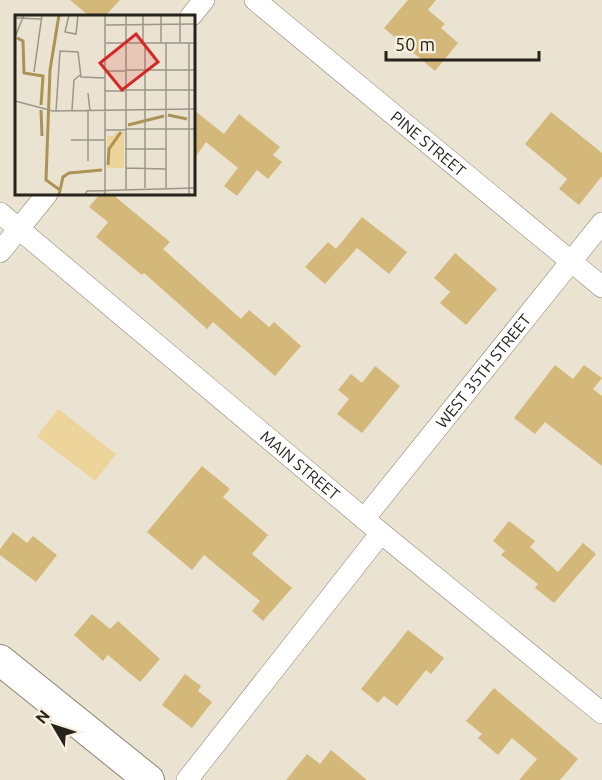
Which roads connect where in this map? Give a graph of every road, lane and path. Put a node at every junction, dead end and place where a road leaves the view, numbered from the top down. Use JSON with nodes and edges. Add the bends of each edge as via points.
{"nodes":[{"id":1,"x":255,"y":0,"type":"edge"},
{"id":2,"x":46,"y":195,"type":"edge"},
{"id":3,"x":0,"y":213,"type":"edge"},
{"id":4,"x":602,"y":223,"type":"edge"},
{"id":5,"x":19,"y":228,"type":"junction"},
{"id":6,"x":0,"y":252,"type":"edge"},
{"id":7,"x":571,"y":262,"type":"junction"},
{"id":8,"x":602,"y":287,"type":"edge"},
{"id":9,"x":364,"y":519,"type":"junction"},
{"id":10,"x":381,"y":533,"type":"junction"},
{"id":11,"x":0,"y":660,"type":"edge"},
{"id":12,"x":602,"y":713,"type":"edge"},
{"id":13,"x":148,"y":780,"type":"edge"},
{"id":14,"x":187,"y":780,"type":"edge"}],
"edges":[{"from":1,"to":7,"type":"street","name":"PINE STREET"},
{"from":2,"to":5,"type":"street"},
{"from":3,"to":5,"type":"street","name":"MAIN STREET"},
{"from":4,"to":7,"type":"street","name":"WEST 35TH STREET"},
{"from":5,"to":6,"type":"street"},
{"from":5,"to":9,"type":"street","name":"MAIN STREET"},
{"from":7,"to":8,"type":"street","name":"PINE STREET"},
{"from":7,"to":9,"type":"street","name":"WEST 35TH STREET"},
{"from":9,"to":10,"type":"street","name":"MAIN STREET"},
{"from":10,"to":12,"type":"street","name":"MAIN STREET"},
{"from":10,"to":14,"type":"street"},
{"from":11,"to":13,"type":"main road"}]}
